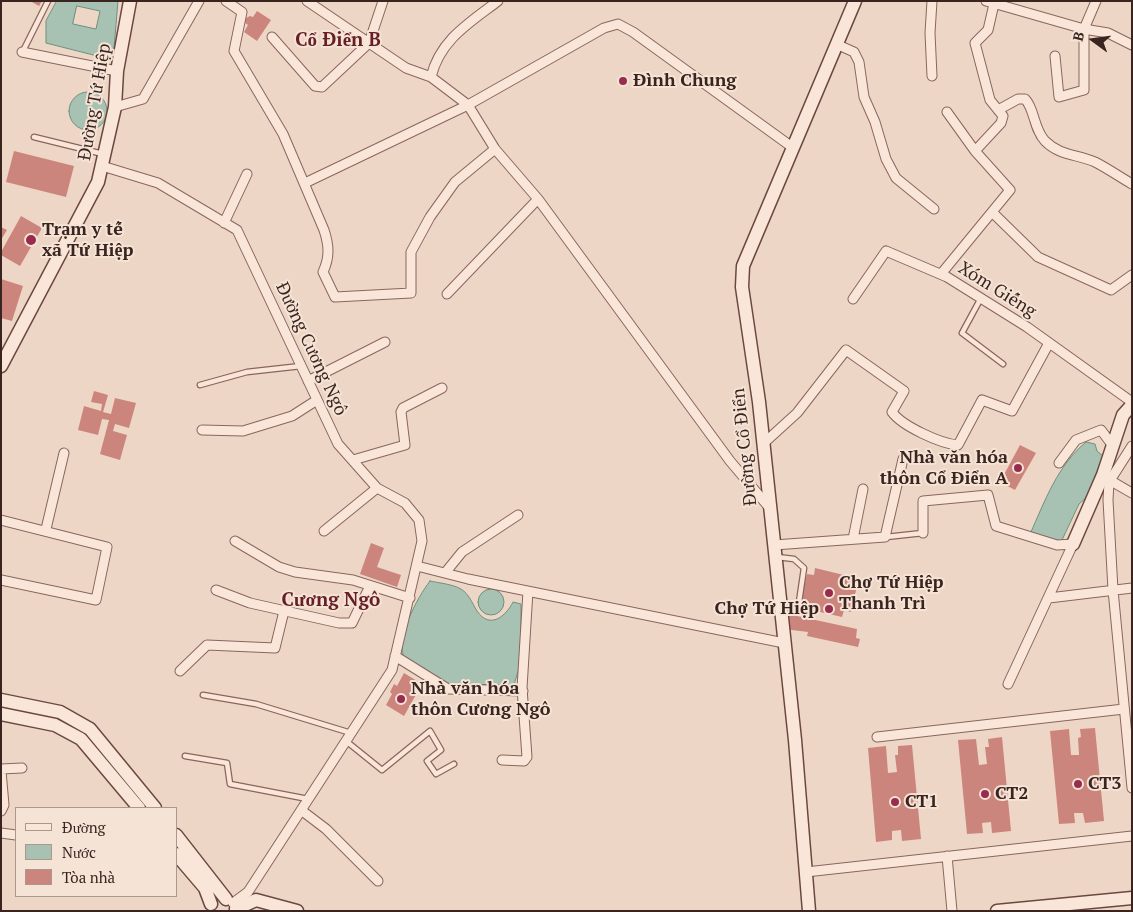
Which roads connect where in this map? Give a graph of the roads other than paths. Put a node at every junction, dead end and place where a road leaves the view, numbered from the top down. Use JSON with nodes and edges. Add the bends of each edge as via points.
{"nodes":[{"id":1,"x":48,"y":1,"type":"edge"},
{"id":2,"x":130,"y":1,"type":"edge"},
{"id":3,"x":199,"y":1,"type":"edge"},
{"id":4,"x":226,"y":1,"type":"edge"},
{"id":5,"x":307,"y":1,"type":"edge"},
{"id":6,"x":383,"y":1,"type":"edge"},
{"id":7,"x":498,"y":1,"type":"edge"},
{"id":8,"x":855,"y":1,"type":"edge"},
{"id":9,"x":932,"y":1,"type":"edge"},
{"id":10,"x":1096,"y":1,"type":"edge"},
{"id":11,"x":990,"y":2,"type":"edge"},
{"id":12,"x":1084,"y":29,"type":"junction"},
{"id":13,"x":272,"y":37,"type":"dead end"},
{"id":14,"x":370,"y":43,"type":"junction"},
{"id":15,"x":836,"y":44,"type":"junction"},
{"id":16,"x":1132,"y":45,"type":"edge"},
{"id":17,"x":22,"y":52,"type":"joint"},
{"id":18,"x":1055,"y":56,"type":"dead end"},
{"id":19,"x":117,"y":71,"type":"junction"},
{"id":20,"x":932,"y":76,"type":"dead end"},
{"id":21,"x":431,"y":77,"type":"junction"},
{"id":22,"x":468,"y":105,"type":"junction"},
{"id":23,"x":115,"y":107,"type":"junction"},
{"id":24,"x":998,"y":110,"type":"junction"},
{"id":25,"x":947,"y":112,"type":"dead end"},
{"id":26,"x":34,"y":137,"type":"dead end"},
{"id":27,"x":792,"y":147,"type":"junction"},
{"id":28,"x":495,"y":149,"type":"junction"},
{"id":29,"x":975,"y":152,"type":"junction"},
{"id":30,"x":103,"y":160,"type":"junction"},
{"id":31,"x":246,"y":174,"type":"dead end"},
{"id":32,"x":305,"y":183,"type":"junction"},
{"id":33,"x":1132,"y":184,"type":"edge"},
{"id":34,"x":538,"y":199,"type":"junction"},
{"id":35,"x":934,"y":209,"type":"dead end"},
{"id":36,"x":992,"y":212,"type":"junction"},
{"id":37,"x":224,"y":222,"type":"junction"},
{"id":38,"x":941,"y":274,"type":"junction"},
{"id":39,"x":1132,"y":275,"type":"edge"},
{"id":40,"x":447,"y":294,"type":"dead end"},
{"id":41,"x":981,"y":298,"type":"junction"},
{"id":42,"x":853,"y":299,"type":"dead end"},
{"id":43,"x":385,"y":342,"type":"dead end"},
{"id":44,"x":1049,"y":343,"type":"junction"},
{"id":45,"x":1003,"y":364,"type":"dead end"},
{"id":46,"x":1,"y":366,"type":"edge"},
{"id":47,"x":301,"y":366,"type":"junction"},
{"id":48,"x":308,"y":381,"type":"junction"},
{"id":49,"x":200,"y":385,"type":"dead end"},
{"id":50,"x":442,"y":388,"type":"dead end"},
{"id":51,"x":317,"y":400,"type":"junction"},
{"id":52,"x":1132,"y":404,"type":"edge"},
{"id":53,"x":202,"y":430,"type":"dead end"},
{"id":54,"x":764,"y":443,"type":"junction"},
{"id":55,"x":1113,"y":446,"type":"junction"},
{"id":56,"x":1132,"y":446,"type":"edge"},
{"id":57,"x":64,"y":454,"type":"dead end"},
{"id":58,"x":903,"y":459,"type":"dead end"},
{"id":59,"x":353,"y":460,"type":"junction"},
{"id":60,"x":1059,"y":463,"type":"dead end"},
{"id":61,"x":1106,"y":479,"type":"junction"},
{"id":62,"x":377,"y":488,"type":"junction"},
{"id":63,"x":862,"y":489,"type":"dead end"},
{"id":64,"x":1132,"y":493,"type":"edge"},
{"id":65,"x":768,"y":506,"type":"junction"},
{"id":66,"x":518,"y":515,"type":"dead end"},
{"id":67,"x":1,"y":520,"type":"edge"},
{"id":68,"x":46,"y":529,"type":"junction"},
{"id":69,"x":324,"y":530,"type":"dead end"},
{"id":70,"x":922,"y":533,"type":"joint"},
{"id":71,"x":885,"y":537,"type":"junction"},
{"id":72,"x":853,"y":539,"type":"junction"},
{"id":73,"x":235,"y":541,"type":"dead end"},
{"id":74,"x":1073,"y":544,"type":"junction"},
{"id":75,"x":775,"y":551,"type":"junction"},
{"id":76,"x":417,"y":566,"type":"junction"},
{"id":77,"x":445,"y":573,"type":"junction"},
{"id":78,"x":1,"y":580,"type":"edge"},
{"id":79,"x":370,"y":586,"type":"junction"},
{"id":80,"x":1132,"y":588,"type":"edge"},
{"id":81,"x":216,"y":590,"type":"dead end"},
{"id":82,"x":1113,"y":590,"type":"junction"},
{"id":83,"x":528,"y":591,"type":"junction"},
{"id":84,"x":410,"y":598,"type":"junction"},
{"id":85,"x":1049,"y":598,"type":"junction"},
{"id":86,"x":780,"y":604,"type":"junction"},
{"id":87,"x":284,"y":611,"type":"junction"},
{"id":88,"x":784,"y":643,"type":"junction"},
{"id":89,"x":395,"y":656,"type":"junction"},
{"id":90,"x":180,"y":671,"type":"dead end"},
{"id":91,"x":1008,"y":684,"type":"dead end"},
{"id":92,"x":522,"y":691,"type":"junction"},
{"id":93,"x":203,"y":695,"type":"dead end"},
{"id":94,"x":1,"y":700,"type":"edge"},
{"id":95,"x":1124,"y":709,"type":"junction"},
{"id":96,"x":1,"y":714,"type":"edge"},
{"id":97,"x":72,"y":718,"type":"junction"},
{"id":98,"x":65,"y":730,"type":"junction"},
{"id":99,"x":352,"y":732,"type":"junction"},
{"id":100,"x":877,"y":737,"type":"dead end"},
{"id":101,"x":346,"y":741,"type":"junction"},
{"id":102,"x":185,"y":756,"type":"dead end"},
{"id":103,"x":502,"y":760,"type":"dead end"},
{"id":104,"x":454,"y":764,"type":"dead end"},
{"id":105,"x":22,"y":768,"type":"dead end"},
{"id":106,"x":1,"y":770,"type":"edge"},
{"id":107,"x":1132,"y":788,"type":"edge"},
{"id":108,"x":2,"y":792,"type":"edge"},
{"id":109,"x":308,"y":799,"type":"junction"},
{"id":110,"x":138,"y":807,"type":"edge"},
{"id":111,"x":154,"y":807,"type":"edge"},
{"id":112,"x":1,"y":810,"type":"edge"},
{"id":113,"x":301,"y":810,"type":"junction"},
{"id":114,"x":1,"y":833,"type":"edge"},
{"id":115,"x":15,"y":834,"type":"edge"},
{"id":116,"x":1132,"y":836,"type":"edge"},
{"id":117,"x":178,"y":837,"type":"edge"},
{"id":118,"x":178,"y":856,"type":"edge"},
{"id":119,"x":947,"y":856,"type":"junction"},
{"id":120,"x":806,"y":872,"type":"junction"},
{"id":121,"x":378,"y":881,"type":"dead end"},
{"id":122,"x":1132,"y":898,"type":"edge"},
{"id":123,"x":233,"y":905,"type":"edge"},
{"id":124,"x":210,"y":907,"type":"edge"},
{"id":125,"x":297,"y":911,"type":"edge"},
{"id":126,"x":809,"y":911,"type":"edge"},
{"id":127,"x":952,"y":911,"type":"edge"},
{"id":128,"x":996,"y":911,"type":"edge"}],
"edges":[{"from":1,"to":17,"type":"lane"},
{"from":2,"to":19,"type":"street","name":"Đường Tứ Hiệp"},
{"from":3,"to":23,"type":"street","via":[[143,99]]},
{"from":4,"to":32,"type":"street","via":[[242,12],[234,51],[283,134]]},
{"from":5,"to":14,"type":"street"},
{"from":6,"to":14,"type":"street"},
{"from":7,"to":21,"type":"street","via":[[454,33],[434,63]]},
{"from":8,"to":15,"type":"street","name":"Đường Cổ Điển"},
{"from":9,"to":20,"type":"street"},
{"from":10,"to":12,"type":"street"},
{"from":11,"to":12,"type":"street"},
{"from":11,"to":24,"type":"street","via":[[988,30],[975,43],[990,100]]},
{"from":12,"to":16,"type":"street","via":[[1108,33]]},
{"from":12,"to":18,"type":"street","via":[[1084,90],[1059,96]]},
{"from":13,"to":14,"type":"street","via":[[315,86],[322,87]]},
{"from":14,"to":21,"type":"street","via":[[406,68]]},
{"from":15,"to":27,"type":"street","name":"Đường Cổ Điển"},
{"from":15,"to":35,"type":"street","via":[[854,52],[859,62],[864,97],[886,160],[896,178]]},
{"from":17,"to":19,"type":"street"},
{"from":19,"to":23,"type":"street","name":"Đường Tứ Hiệp"},
{"from":21,"to":22,"type":"street"},
{"from":22,"to":27,"type":"street","via":[[604,28],[618,24]]},
{"from":22,"to":28,"type":"street"},
{"from":22,"to":32,"type":"street"},
{"from":23,"to":30,"type":"street","name":"Đường Tứ Hiệp"},
{"from":24,"to":29,"type":"street","via":[[1003,116],[1001,123]]},
{"from":24,"to":33,"type":"street","via":[[1018,99],[1025,99],[1035,126],[1051,147],[1065,155],[1093,161]]},
{"from":25,"to":29,"type":"street"},
{"from":26,"to":30,"type":"lane"},
{"from":27,"to":54,"type":"street","name":"Đường Cổ Điển","via":[[743,266],[742,287]]},
{"from":28,"to":32,"type":"street","via":[[455,182],[430,217],[411,252],[411,293],[335,297],[323,272],[329,260],[328,240]]},
{"from":28,"to":34,"type":"street"},
{"from":29,"to":36,"type":"street","via":[[1010,190]]},
{"from":30,"to":37,"type":"street","name":"Đường Cương Ngô","via":[[158,183]]},
{"from":30,"to":46,"type":"street","name":"Đường Tứ Hiệp","via":[[98,182]]},
{"from":31,"to":37,"type":"street"},
{"from":34,"to":40,"type":"street"},
{"from":34,"to":65,"type":"street","via":[[730,461]]},
{"from":36,"to":38,"type":"street"},
{"from":36,"to":39,"type":"street","via":[[1038,257],[1111,290]]},
{"from":37,"to":47,"type":"street","name":"Đường Cương Ngô","via":[[236,230]]},
{"from":38,"to":41,"type":"street","name":"Xóm Giếng"},
{"from":38,"to":42,"type":"street","name":"Xóm Giếng","via":[[886,251]]},
{"from":41,"to":44,"type":"street","name":"Xóm Giếng"},
{"from":41,"to":45,"type":"lane","via":[[962,333]]},
{"from":43,"to":48,"type":"street"},
{"from":44,"to":52,"type":"street","name":"Xóm Giếng"},
{"from":44,"to":54,"type":"street","via":[[1012,411],[982,400],[958,445],[949,445],[898,420],[892,412],[904,391],[846,350],[797,413]]},
{"from":47,"to":48,"type":"street","name":"Đường Cương Ngô"},
{"from":47,"to":49,"type":"lane","via":[[247,372]]},
{"from":48,"to":51,"type":"street","name":"Đường Cương Ngô"},
{"from":50,"to":59,"type":"street","via":[[403,408],[404,445]]},
{"from":51,"to":53,"type":"street","via":[[292,416],[243,431]]},
{"from":51,"to":59,"type":"street","name":"Đường Cương Ngô","via":[[338,444]]},
{"from":52,"to":55,"type":"street","via":[[1123,415]]},
{"from":54,"to":65,"type":"street","name":"Đường Cổ Điển"},
{"from":55,"to":60,"type":"street","via":[[1101,430],[1076,440]]},
{"from":55,"to":61,"type":"street"},
{"from":56,"to":61,"type":"street"},
{"from":57,"to":68,"type":"street"},
{"from":58,"to":71,"type":"street"},
{"from":59,"to":62,"type":"street","name":"Đường Cương Ngô"},
{"from":61,"to":64,"type":"street"},
{"from":61,"to":74,"type":"street"},
{"from":61,"to":82,"type":"street"},
{"from":62,"to":69,"type":"street"},
{"from":62,"to":76,"type":"street","name":"Đường Cương Ngô","via":[[405,503],[419,520],[422,541]]},
{"from":63,"to":72,"type":"street"},
{"from":65,"to":75,"type":"street","name":"Đường Cổ Điển"},
{"from":66,"to":77,"type":"street","via":[[462,552]]},
{"from":67,"to":68,"type":"street"},
{"from":68,"to":78,"type":"street","via":[[107,547],[96,600]]},
{"from":70,"to":71,"type":"lane"},
{"from":70,"to":74,"type":"street","via":[[923,501],[988,495],[996,526],[1057,546]]},
{"from":71,"to":72,"type":"street"},
{"from":72,"to":75,"type":"street"},
{"from":73,"to":79,"type":"street","via":[[279,567]]},
{"from":74,"to":85,"type":"street"},
{"from":75,"to":86,"type":"street","name":"Đường Cổ Điển"},
{"from":75,"to":86,"type":"lane","via":[[794,559],[804,568],[799,602],[794,609]]},
{"from":76,"to":77,"type":"street"},
{"from":76,"to":84,"type":"street","name":"Đường Cương Ngô"},
{"from":77,"to":83,"type":"street"},
{"from":79,"to":84,"type":"street"},
{"from":79,"to":87,"type":"street","via":[[352,623]]},
{"from":80,"to":82,"type":"street"},
{"from":81,"to":87,"type":"street"},
{"from":82,"to":85,"type":"street"},
{"from":82,"to":95,"type":"street"},
{"from":83,"to":88,"type":"street"},
{"from":83,"to":92,"type":"street"},
{"from":84,"to":89,"type":"street","name":"Đường Cương Ngô"},
{"from":85,"to":91,"type":"street"},
{"from":86,"to":88,"type":"street","name":"Đường Cổ Điển"},
{"from":87,"to":90,"type":"street","via":[[275,648],[207,646]]},
{"from":88,"to":120,"type":"street","name":"Đường Cổ Điển"},
{"from":89,"to":92,"type":"street","via":[[448,689]]},
{"from":89,"to":99,"type":"street","name":"Đường Cương Ngô","via":[[392,670]]},
{"from":92,"to":103,"type":"street","via":[[527,757],[524,761]]},
{"from":93,"to":99,"type":"lane","via":[[256,704]]},
{"from":94,"to":97,"type":"street","via":[[60,712]]},
{"from":95,"to":100,"type":"street"},
{"from":95,"to":107,"type":"street"},
{"from":96,"to":98,"type":"street"},
{"from":97,"to":98,"type":"street"},
{"from":97,"to":111,"type":"street","via":[[90,728]]},
{"from":98,"to":110,"type":"street","via":[[81,739]]},
{"from":99,"to":101,"type":"street","name":"Đường Cương Ngô"},
{"from":101,"to":104,"type":"lane","via":[[382,770],[430,731],[441,750],[428,761],[436,774]]},
{"from":101,"to":109,"type":"street","name":"Đường Cương Ngô"},
{"from":102,"to":109,"type":"lane","via":[[227,763],[230,784]]},
{"from":105,"to":106,"type":"street"},
{"from":106,"to":108,"type":"street"},
{"from":108,"to":112,"type":"street","via":[[4,805]]},
{"from":109,"to":113,"type":"street","name":"Đường Cương Ngô"},
{"from":113,"to":121,"type":"street","via":[[326,829]]},
{"from":113,"to":123,"type":"street","name":"Đường Cương Ngô","via":[[248,892]]},
{"from":114,"to":115,"type":"street"},
{"from":116,"to":119,"type":"street"},
{"from":117,"to":123,"type":"street"},
{"from":118,"to":124,"type":"street","via":[[204,888]]},
{"from":119,"to":120,"type":"street"},
{"from":119,"to":127,"type":"street"},
{"from":120,"to":126,"type":"street","name":"Đường Cổ Điển"},
{"from":122,"to":128,"type":"street"},
{"from":123,"to":124,"type":"street","via":[[220,898]]},
{"from":123,"to":125,"type":"street","via":[[256,900]]}]}
